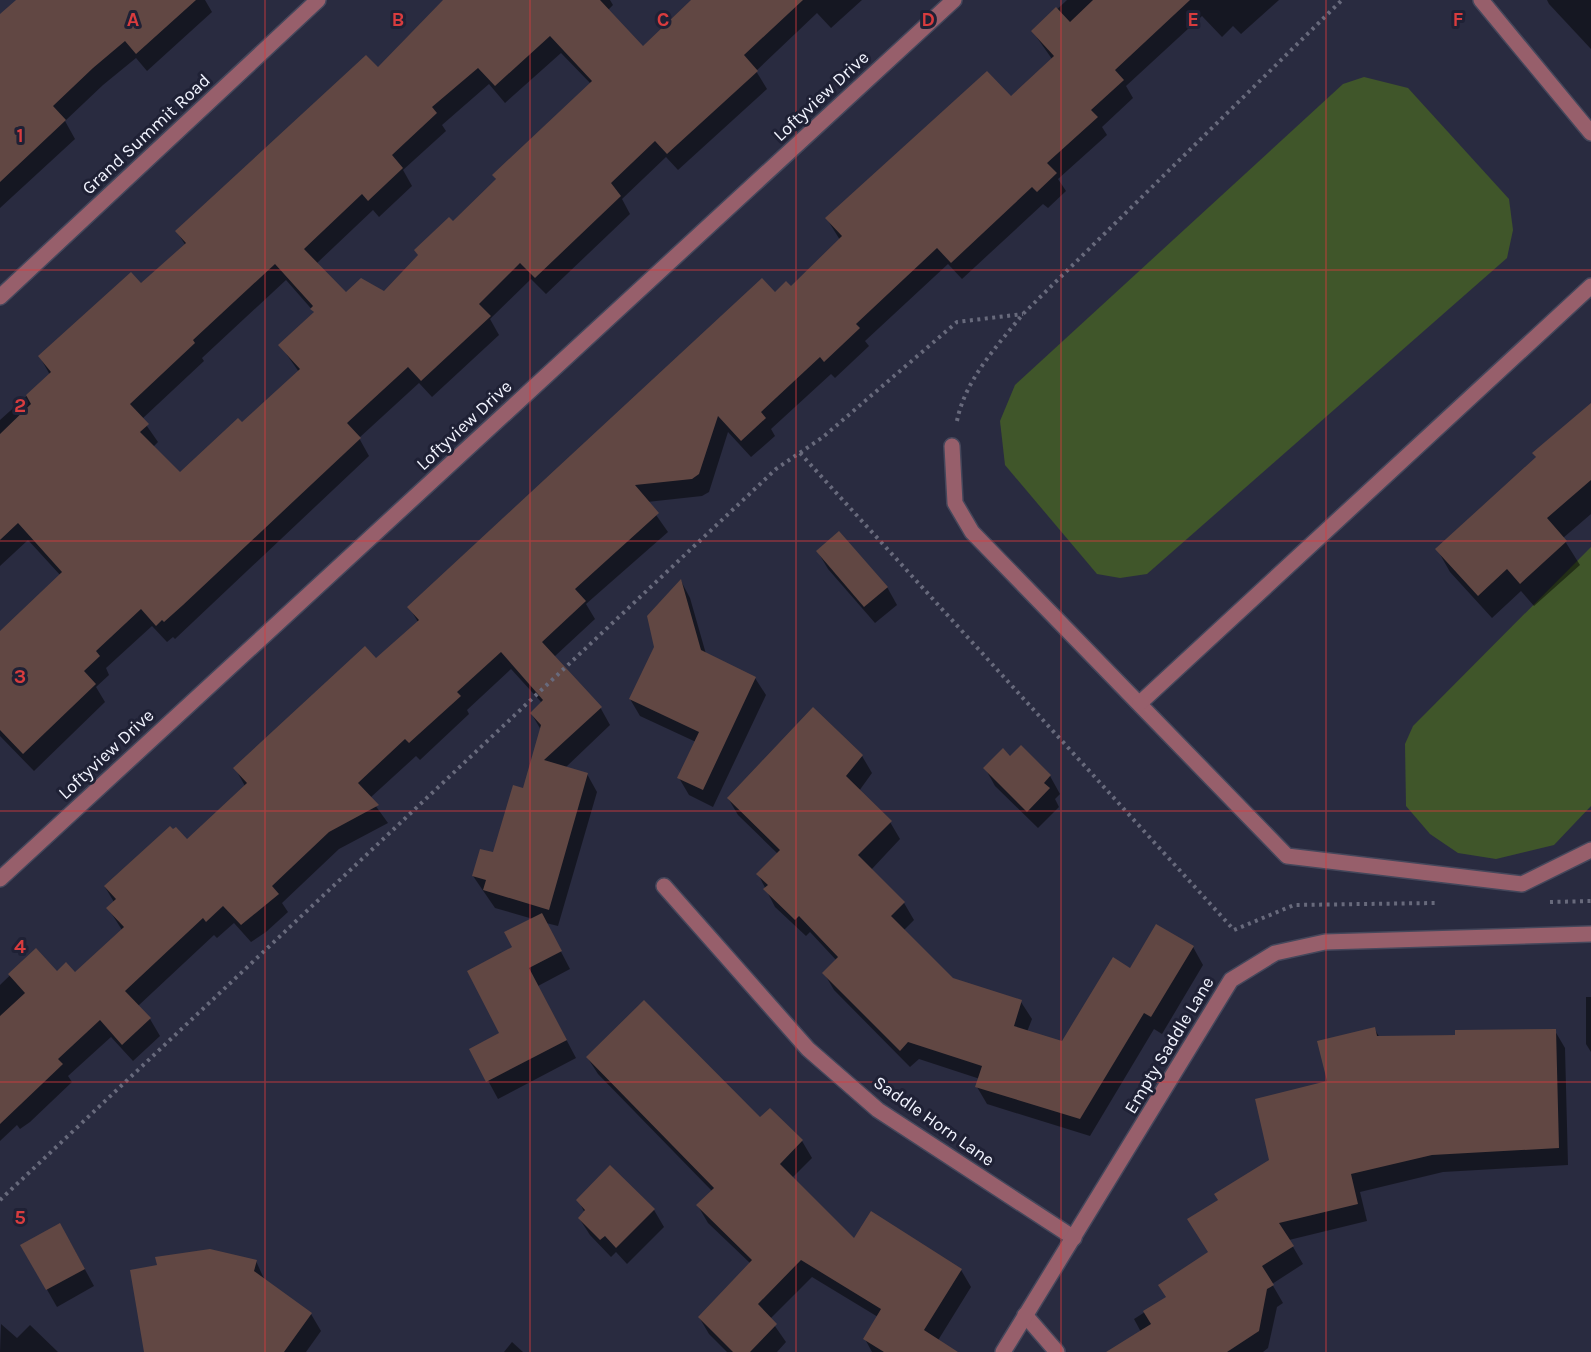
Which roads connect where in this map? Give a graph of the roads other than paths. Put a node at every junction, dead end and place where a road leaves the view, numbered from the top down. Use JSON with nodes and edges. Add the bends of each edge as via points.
{"nodes":[{"id":1,"x":318,"y":0,"type":"edge"},
{"id":2,"x":954,"y":0,"type":"edge"},
{"id":3,"x":1481,"y":0,"type":"edge"},
{"id":4,"x":1591,"y":133,"type":"edge"},
{"id":5,"x":1591,"y":286,"type":"edge"},
{"id":6,"x":0,"y":297,"type":"edge"},
{"id":7,"x":952,"y":446,"type":"road end"},
{"id":8,"x":1140,"y":703,"type":"junction"},
{"id":9,"x":1591,"y":850,"type":"edge"},
{"id":10,"x":0,"y":879,"type":"edge"},
{"id":11,"x":664,"y":886,"type":"dead end"},
{"id":12,"x":1591,"y":934,"type":"edge"},
{"id":13,"x":1074,"y":1238,"type":"junction"},
{"id":14,"x":1025,"y":1315,"type":"junction"},
{"id":15,"x":1003,"y":1352,"type":"edge"},
{"id":16,"x":1057,"y":1352,"type":"edge"}],
"edges":[{"from":1,"to":6,"type":"street","name":"Grand Summit Road"},
{"from":2,"to":10,"type":"street","name":"Loftyview Drive"},
{"from":3,"to":4,"type":"street"},
{"from":5,"to":8,"type":"street"},
{"from":7,"to":8,"type":"street","via":[[955,503],[972,532]]},
{"from":8,"to":9,"type":"street","via":[[1287,856],[1522,884]]},
{"from":11,"to":13,"type":"street","name":"Saddle Horn Lane","via":[[808,1049],[878,1110]]},
{"from":12,"to":13,"type":"street","name":"Empty Saddle Lane","via":[[1325,942],[1275,953],[1232,980]]},
{"from":13,"to":14,"type":"street","name":"Empty Saddle Lane"},
{"from":14,"to":15,"type":"street","name":"Empty Saddle Lane"},
{"from":14,"to":16,"type":"street"}]}
